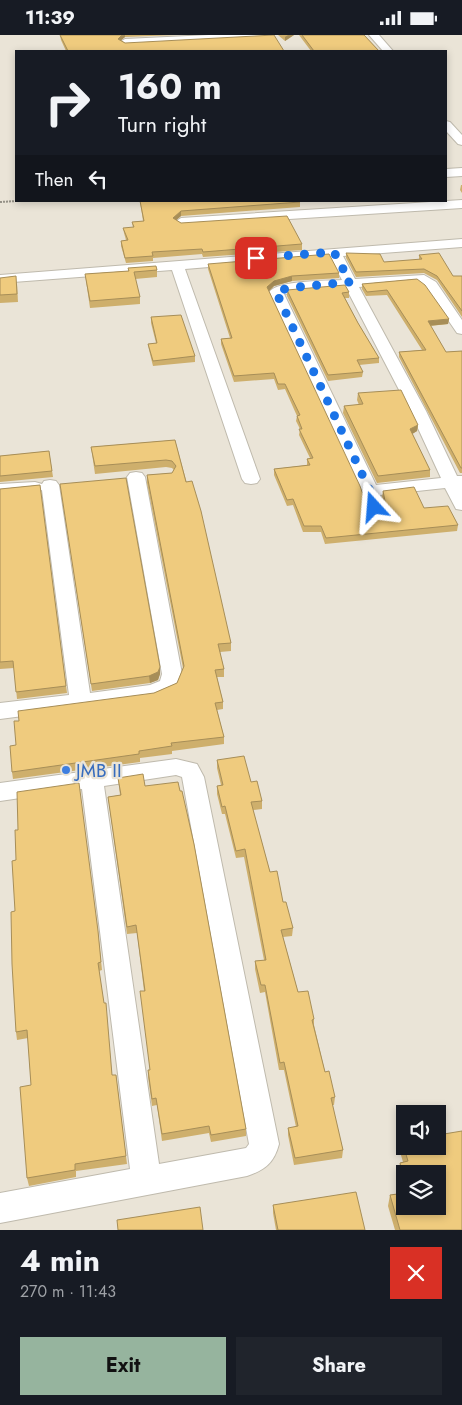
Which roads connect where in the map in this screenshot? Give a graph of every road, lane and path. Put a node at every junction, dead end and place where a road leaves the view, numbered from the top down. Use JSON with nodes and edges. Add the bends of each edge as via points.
{"nodes":[{"id":1,"x":266,"y":35,"type":"edge"},
{"id":2,"x":374,"y":35,"type":"edge"},
{"id":3,"x":125,"y":42,"type":"edge"},
{"id":4,"x":387,"y":50,"type":"edge"},
{"id":5,"x":449,"y":129,"type":"edge"},
{"id":6,"x":462,"y":142,"type":"edge"},
{"id":7,"x":447,"y":173,"type":"edge"},
{"id":8,"x":462,"y":173,"type":"edge"},
{"id":9,"x":15,"y":201,"type":"edge"},
{"id":10,"x":0,"y":202,"type":"edge"},
{"id":11,"x":462,"y":204,"type":"edge"},
{"id":12,"x":181,"y":222,"type":"edge"},
{"id":13,"x":462,"y":243,"type":"edge"},
{"id":14,"x":334,"y":252,"type":"junction"},
{"id":15,"x":177,"y":265,"type":"junction"},
{"id":16,"x":0,"y":279,"type":"edge"},
{"id":17,"x":350,"y":282,"type":"junction"},
{"id":18,"x":462,"y":330,"type":"edge"},
{"id":19,"x":117,"y":479,"type":"edge"},
{"id":20,"x":251,"y":479,"type":"dead end"},
{"id":21,"x":456,"y":482,"type":"edge"},
{"id":22,"x":0,"y":489,"type":"edge"},
{"id":23,"x":462,"y":505,"type":"edge"},
{"id":24,"x":80,"y":700,"type":"junction"},
{"id":25,"x":0,"y":711,"type":"edge"},
{"id":26,"x":92,"y":780,"type":"junction"},
{"id":27,"x":0,"y":792,"type":"edge"},
{"id":28,"x":146,"y":1180,"type":"junction"},
{"id":29,"x":0,"y":1208,"type":"edge"}],
"edges":[{"from":1,"to":3,"type":"street"},
{"from":2,"to":4,"type":"street"},
{"from":5,"to":6,"type":"street"},
{"from":7,"to":8,"type":"street"},
{"from":9,"to":10,"type":"path"},
{"from":11,"to":12,"type":"street"},
{"from":13,"to":14,"type":"street"},
{"from":14,"to":15,"type":"street"},
{"from":14,"to":17,"type":"street"},
{"from":15,"to":16,"type":"street"},
{"from":15,"to":20,"type":"street"},
{"from":17,"to":18,"type":"street","via":[[423,279],[431,285]]},
{"from":17,"to":21,"type":"street"},
{"from":17,"to":21,"type":"street","via":[[276,292],[372,499]]},
{"from":19,"to":24,"type":"street","via":[[143,476],[172,679],[161,690]]},
{"from":21,"to":23,"type":"street"},
{"from":22,"to":24,"type":"street","via":[[59,485]]},
{"from":24,"to":25,"type":"street"},
{"from":26,"to":27,"type":"street"},
{"from":26,"to":28,"type":"street"},
{"from":26,"to":28,"type":"street","via":[[176,767],[189,770],[193,777],[263,1135],[262,1153],[256,1159]]},
{"from":28,"to":29,"type":"street"}]}
